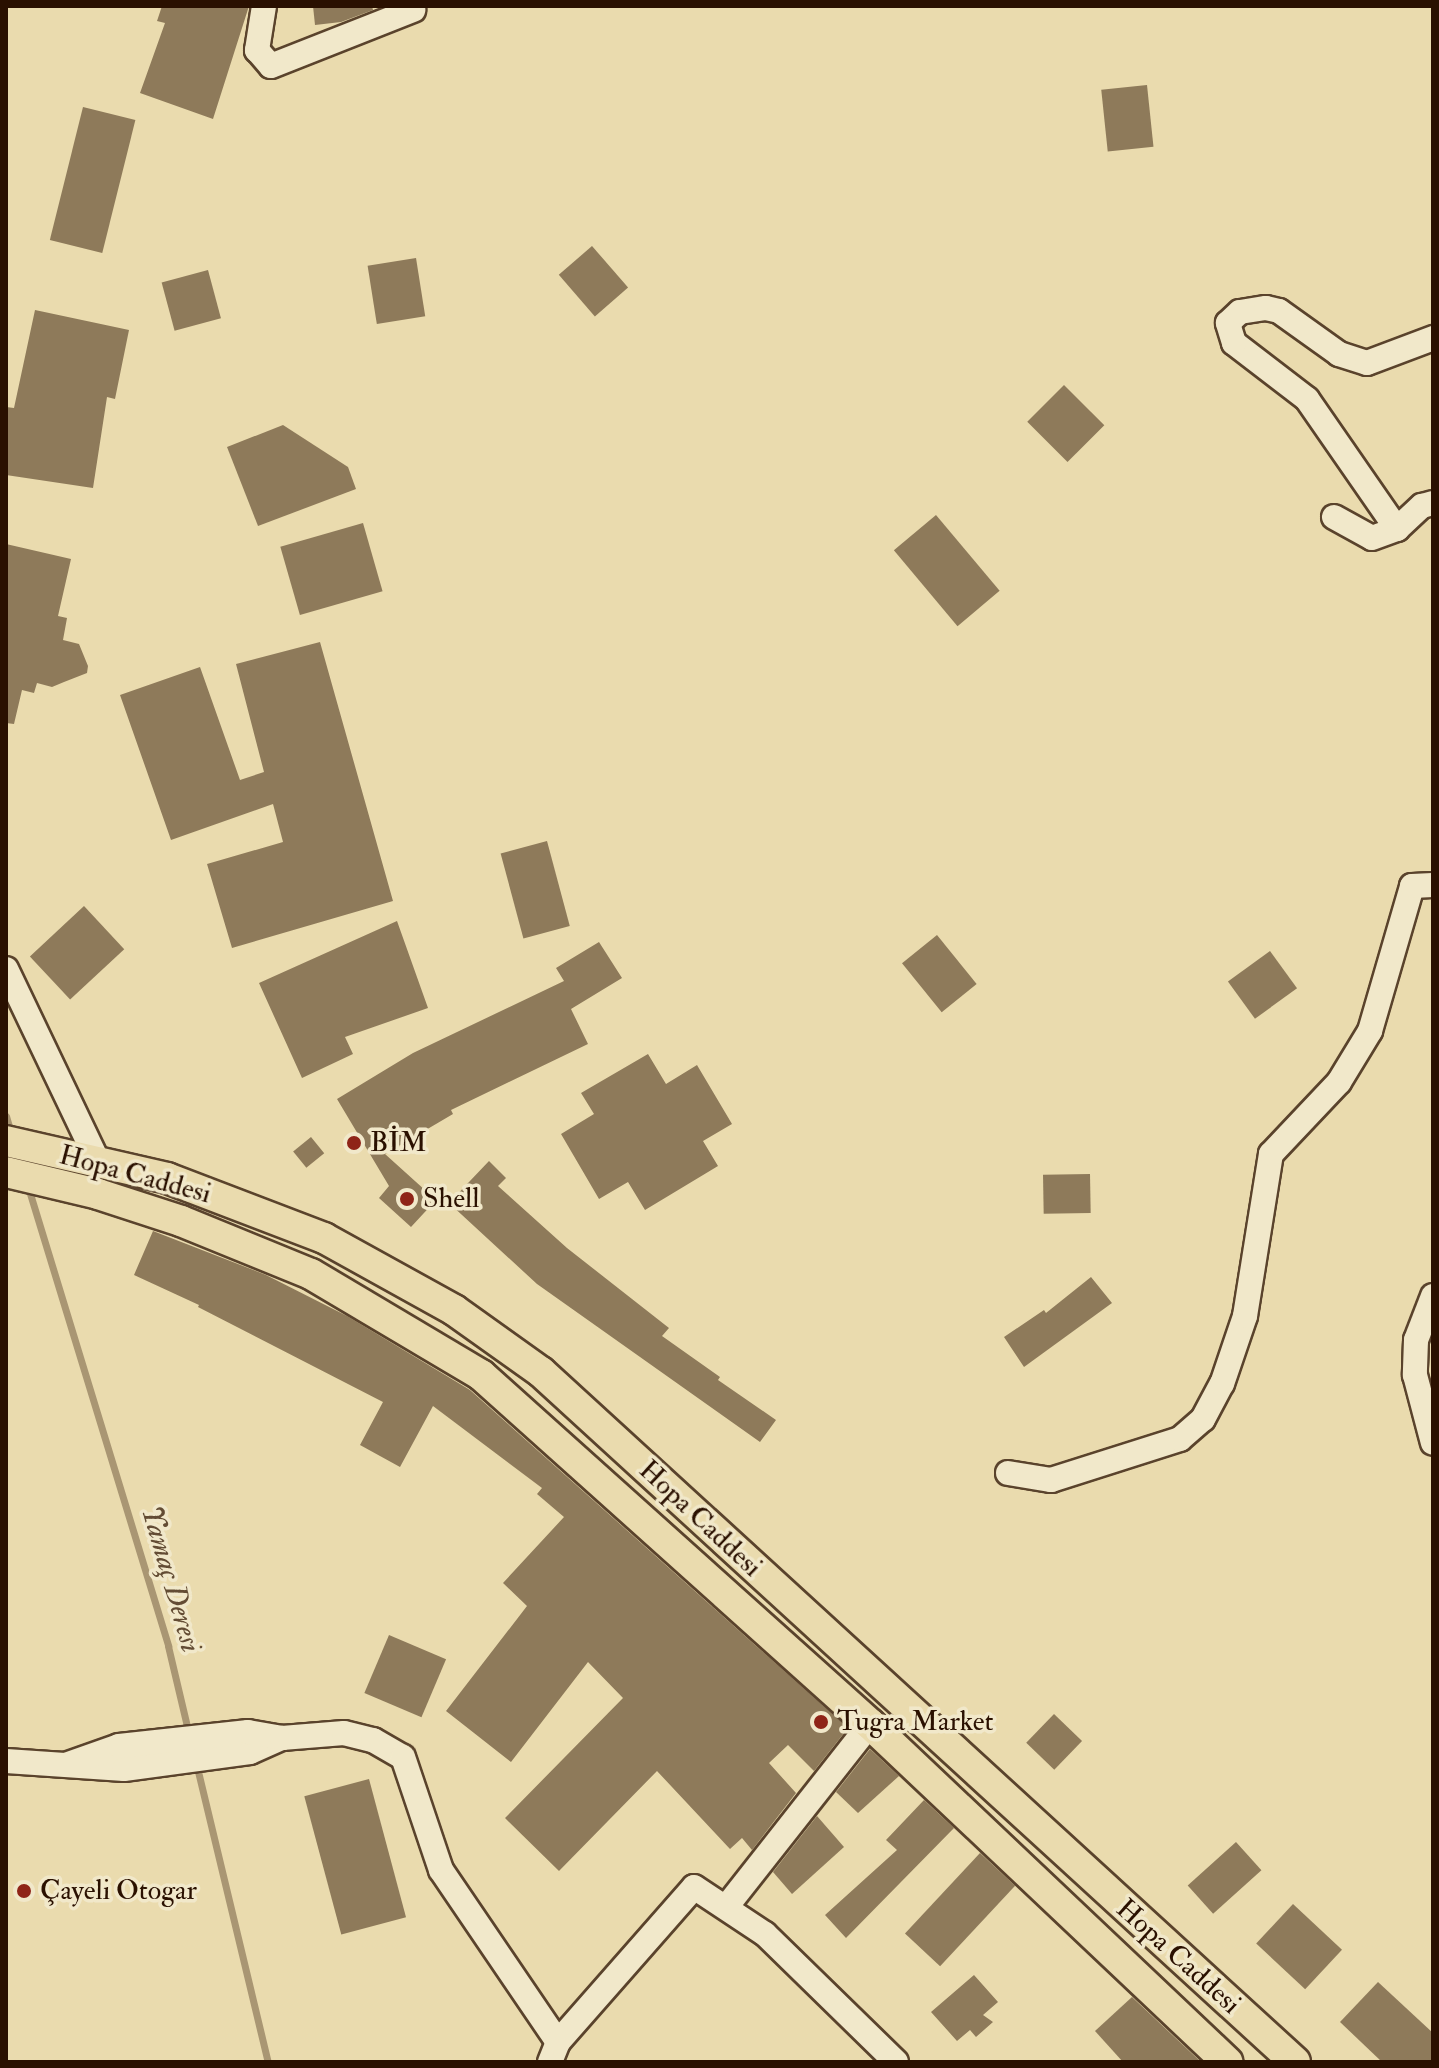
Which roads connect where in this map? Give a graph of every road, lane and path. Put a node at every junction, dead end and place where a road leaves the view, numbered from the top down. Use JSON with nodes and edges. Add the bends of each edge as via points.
{"nodes":[{"id":1,"x":264,"y":6,"type":"edge"},
{"id":2,"x":413,"y":10,"type":"dead end"},
{"id":3,"x":1433,"y":338,"type":"edge"},
{"id":4,"x":1433,"y":503,"type":"edge"},
{"id":5,"x":1334,"y":517,"type":"dead end"},
{"id":6,"x":1397,"y":529,"type":"junction"},
{"id":7,"x":1433,"y":885,"type":"edge"},
{"id":8,"x":6,"y":969,"type":"edge"},
{"id":9,"x":6,"y":1141,"type":"edge"},
{"id":10,"x":6,"y":1172,"type":"edge"},
{"id":11,"x":98,"y":1179,"type":"junction"},
{"id":12,"x":1433,"y":1296,"type":"edge"},
{"id":13,"x":1433,"y":1443,"type":"edge"},
{"id":14,"x":1008,"y":1473,"type":"dead end"},
{"id":15,"x":870,"y":1724,"type":"junction"},
{"id":16,"x":6,"y":1761,"type":"edge"},
{"id":17,"x":727,"y":1906,"type":"junction"},
{"id":18,"x":554,"y":2052,"type":"edge"},
{"id":19,"x":896,"y":2062,"type":"edge"},
{"id":20,"x":1227,"y":2062,"type":"edge"},
{"id":21,"x":1295,"y":2062,"type":"edge"}],
"edges":[{"from":1,"to":2,"type":"street","via":[[257,50],[271,66]]},
{"from":3,"to":6,"type":"street","via":[[1367,363],[1339,354],[1279,311],[1240,312],[1228,323],[1234,343],[1307,399]]},
{"from":4,"to":6,"type":"street","via":[[1422,506]]},
{"from":5,"to":6,"type":"street","via":[[1372,538]]},
{"from":7,"to":14,"type":"street","via":[[1412,886],[1370,1031],[1339,1082],[1271,1154],[1245,1316],[1222,1384],[1203,1419],[1180,1439],[1051,1480]]},
{"from":8,"to":11,"type":"street"},
{"from":9,"to":11,"type":"main road","name":"Hopa Caddesi"},
{"from":10,"to":11,"type":"main road","name":"Hopa Caddesi"},
{"from":11,"to":15,"type":"main road","name":"Hopa Caddesi","via":[[181,1221],[311,1274],[481,1375]]},
{"from":11,"to":21,"type":"main road","name":"Hopa Caddesi","via":[[167,1178],[324,1238],[454,1310],[541,1372]]},
{"from":12,"to":13,"type":"street","via":[[1416,1340],[1415,1375]]},
{"from":15,"to":17,"type":"street"},
{"from":15,"to":20,"type":"main road","name":"Hopa Caddesi"},
{"from":16,"to":18,"type":"street","via":[[68,1764],[344,1733],[373,1740],[403,1757],[441,1870]]},
{"from":17,"to":18,"type":"street","via":[[694,1887]]},
{"from":17,"to":19,"type":"street","via":[[765,1934]]}]}
